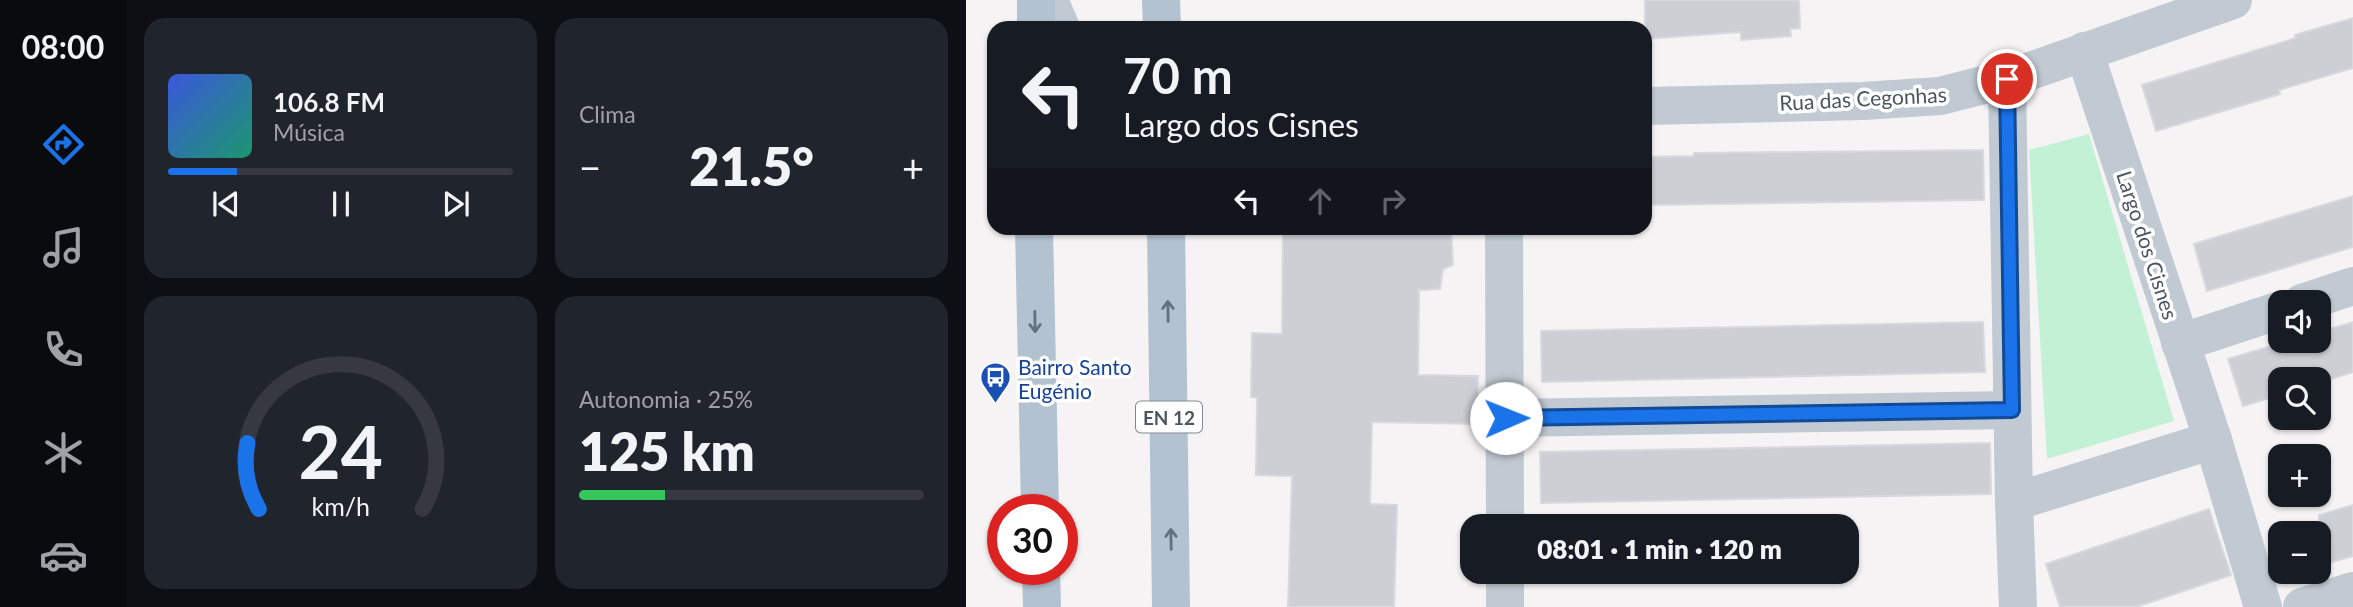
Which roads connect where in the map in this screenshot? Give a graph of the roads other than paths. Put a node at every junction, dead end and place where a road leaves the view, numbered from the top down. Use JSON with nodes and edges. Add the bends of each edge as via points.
{"nodes":[{"id":1,"x":1036,"y":0,"type":"edge"},
{"id":2,"x":1049,"y":0,"type":"edge"},
{"id":3,"x":1161,"y":0,"type":"edge"},
{"id":4,"x":2233,"y":0,"type":"edge"},
{"id":5,"x":1036,"y":21,"type":"edge"},
{"id":6,"x":1058,"y":21,"type":"edge"},
{"id":7,"x":1162,"y":21,"type":"edge"},
{"id":8,"x":2084,"y":51,"type":"junction"},
{"id":9,"x":2007,"y":79,"type":"junction"},
{"id":10,"x":1652,"y":106,"type":"edge"},
{"id":11,"x":1167,"y":235,"type":"edge"},
{"id":12,"x":1504,"y":235,"type":"edge"},
{"id":13,"x":1038,"y":236,"type":"edge"},
{"id":14,"x":2353,"y":286,"type":"edge"},
{"id":15,"x":2331,"y":293,"type":"edge"},
{"id":16,"x":2268,"y":314,"type":"edge"},
{"id":17,"x":2180,"y":344,"type":"junction"},
{"id":18,"x":2012,"y":410,"type":"junction"},
{"id":19,"x":1506,"y":418,"type":"junction"},
{"id":20,"x":2213,"y":440,"type":"junction"},
{"id":21,"x":1040,"y":494,"type":"edge"},
{"id":22,"x":2014,"y":502,"type":"junction"},
{"id":23,"x":1505,"y":514,"type":"edge"},
{"id":24,"x":1505,"y":584,"type":"edge"},
{"id":25,"x":1041,"y":585,"type":"edge"},
{"id":26,"x":2353,"y":591,"type":"edge"},
{"id":27,"x":1042,"y":607,"type":"edge"},
{"id":28,"x":1171,"y":607,"type":"edge"},
{"id":29,"x":1505,"y":607,"type":"edge"},
{"id":30,"x":2018,"y":607,"type":"edge"},
{"id":31,"x":2263,"y":607,"type":"edge"},
{"id":32,"x":2302,"y":607,"type":"edge"}],
"edges":[{"from":1,"to":5,"type":"main road"},
{"from":2,"to":6,"type":"street"},
{"from":3,"to":7,"type":"main road"},
{"from":4,"to":8,"type":"street","name":"Rua das Cegonhas"},
{"from":8,"to":9,"type":"street","name":"Rua das Cegonhas"},
{"from":8,"to":17,"type":"street","name":"Largo dos Cisnes"},
{"from":9,"to":10,"type":"street","name":"Rua das Cegonhas","via":[[1940,96]]},
{"from":9,"to":18,"type":"street"},
{"from":28,"to":11,"type":"main road","number":"EN 12","one_way":true},
{"from":12,"to":19,"type":"street"},
{"from":13,"to":21,"type":"main road","one_way":true},
{"from":14,"to":15,"type":"street"},
{"from":16,"to":17,"type":"street"},
{"from":17,"to":20,"type":"street","name":"Largo dos Cisnes"},
{"from":18,"to":19,"type":"street"},
{"from":18,"to":22,"type":"street"},
{"from":19,"to":23,"type":"street"},
{"from":20,"to":22,"type":"street"},
{"from":20,"to":31,"type":"street","name":"Largo dos Cisnes"},
{"from":22,"to":30,"type":"street"},
{"from":24,"to":29,"type":"street"},
{"from":25,"to":27,"type":"main road"},
{"from":26,"to":32,"type":"street"}]}
